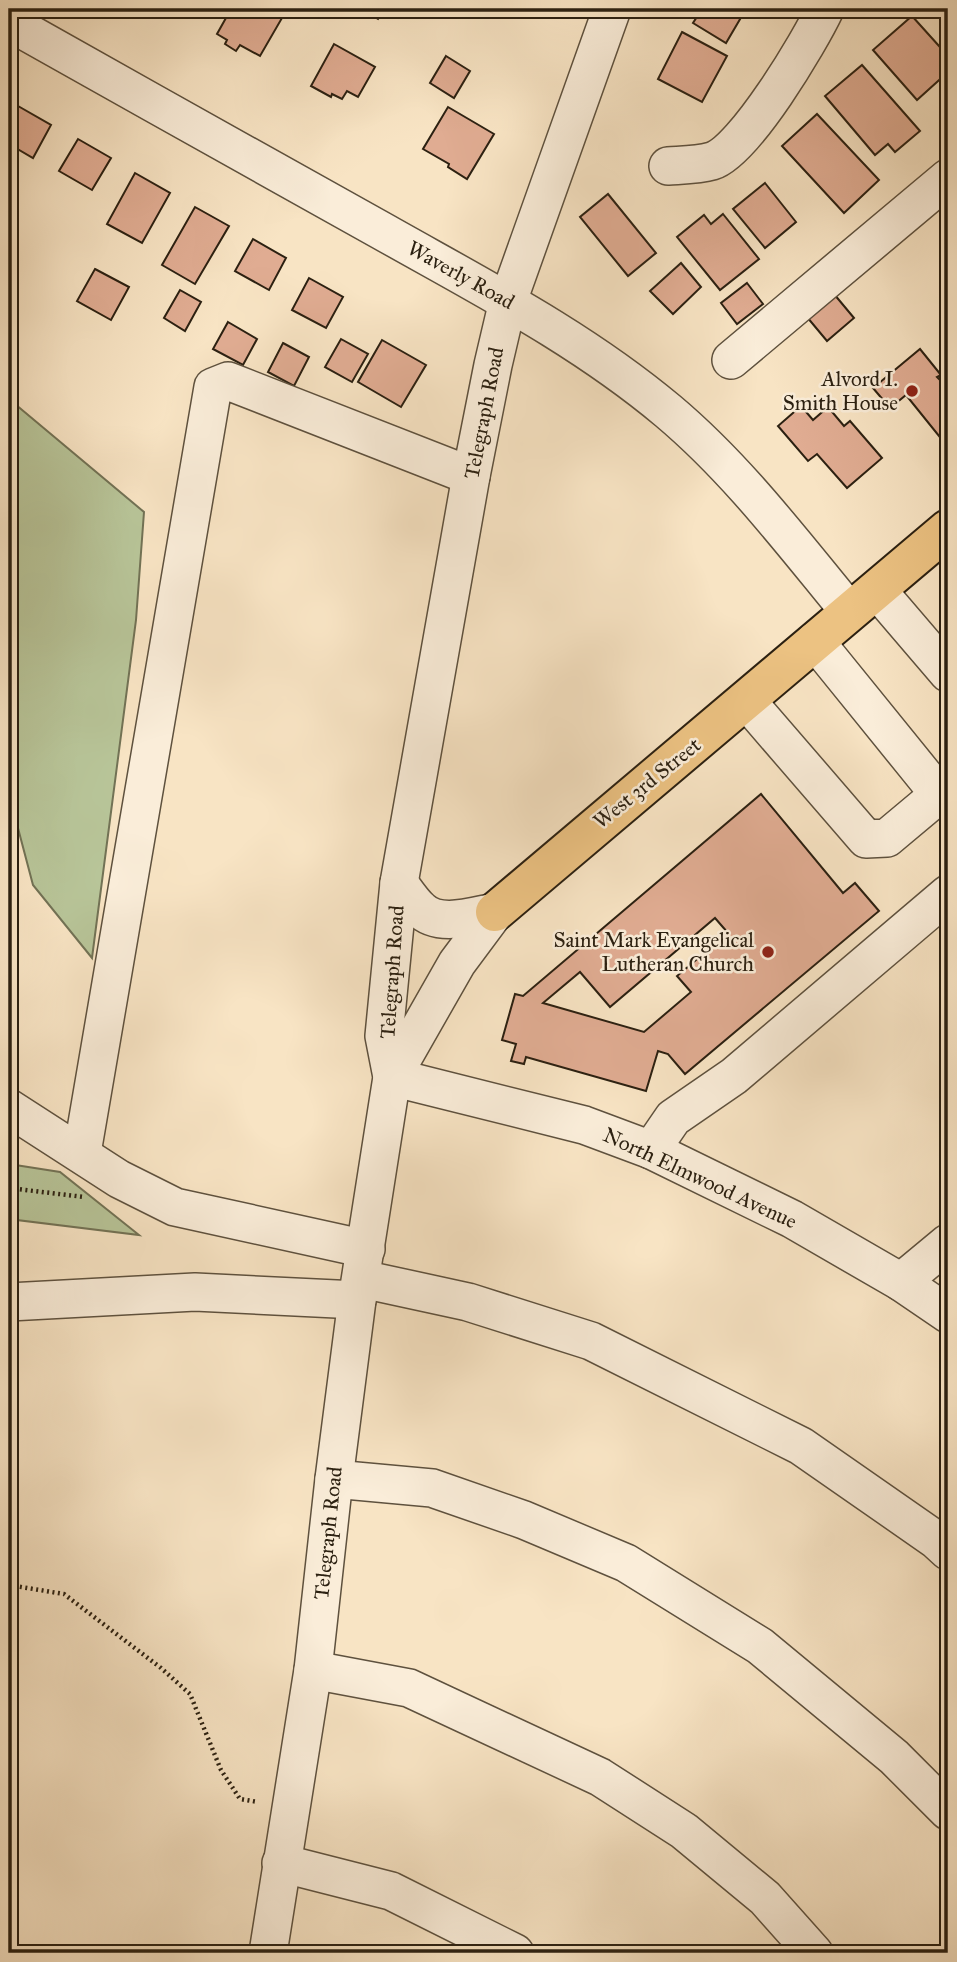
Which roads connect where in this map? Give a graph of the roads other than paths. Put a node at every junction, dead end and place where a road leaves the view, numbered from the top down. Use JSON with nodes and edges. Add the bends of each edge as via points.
{"nodes":[{"id":1,"x":612,"y":9,"type":"edge"},
{"id":2,"x":825,"y":9,"type":"edge"},
{"id":3,"x":9,"y":22,"type":"edge"},
{"id":4,"x":668,"y":166,"type":"dead end"},
{"id":5,"x":948,"y":177,"type":"edge"},
{"id":6,"x":508,"y":301,"type":"junction"},
{"id":7,"x":731,"y":360,"type":"dead end"},
{"id":8,"x":471,"y":476,"type":"junction"},
{"id":9,"x":948,"y":528,"type":"edge"},
{"id":10,"x":863,"y":600,"type":"junction"},
{"id":11,"x":815,"y":641,"type":"junction"},
{"id":12,"x":948,"y":673,"type":"edge"},
{"id":13,"x":746,"y":700,"type":"junction"},
{"id":14,"x":944,"y":790,"type":"edge"},
{"id":15,"x":399,"y":883,"type":"junction"},
{"id":16,"x":948,"y":894,"type":"edge"},
{"id":17,"x":495,"y":912,"type":"junction"},
{"id":18,"x":392,"y":1077,"type":"junction"},
{"id":19,"x":9,"y":1108,"type":"edge"},
{"id":20,"x":651,"y":1150,"type":"junction"},
{"id":21,"x":82,"y":1153,"type":"junction"},
{"id":22,"x":948,"y":1243,"type":"edge"},
{"id":23,"x":361,"y":1276,"type":"junction"},
{"id":24,"x":901,"y":1282,"type":"junction"},
{"id":25,"x":9,"y":1302,"type":"edge"},
{"id":26,"x":948,"y":1314,"type":"edge"},
{"id":27,"x":334,"y":1479,"type":"junction"},
{"id":28,"x":948,"y":1551,"type":"edge"},
{"id":29,"x":313,"y":1670,"type":"junction"},
{"id":30,"x":948,"y":1811,"type":"edge"},
{"id":31,"x":281,"y":1863,"type":"junction"},
{"id":32,"x":268,"y":1953,"type":"edge"},
{"id":33,"x":515,"y":1953,"type":"edge"},
{"id":34,"x":814,"y":1953,"type":"edge"}],
"edges":[{"from":1,"to":6,"type":"street","name":"Telegraph Road"},
{"from":2,"to":4,"type":"street","via":[[781,86],[746,134],[714,161]]},
{"from":3,"to":6,"type":"street","name":"Waverly Road"},
{"from":5,"to":7,"type":"street"},
{"from":6,"to":8,"type":"street","name":"Telegraph Road"},
{"from":6,"to":10,"type":"street","name":"Waverly Road","via":[[606,362],[669,411]]},
{"from":8,"to":15,"type":"street","name":"Telegraph Road"},
{"from":8,"to":21,"type":"street","via":[[228,381],[213,387]]},
{"from":9,"to":10,"type":"main road","name":"West 3rd Street"},
{"from":10,"to":11,"type":"main road","name":"West 3rd Street"},
{"from":10,"to":12,"type":"street","name":"Waverly Road"},
{"from":11,"to":13,"type":"main road","name":"West 3rd Street"},
{"from":11,"to":14,"type":"street"},
{"from":13,"to":14,"type":"street","via":[[866,839],[887,838]]},
{"from":13,"to":17,"type":"main road","name":"West 3rd Street"},
{"from":15,"to":17,"type":"street","via":[[431,917]]},
{"from":15,"to":18,"type":"street","name":"Telegraph Road","via":[[384,1036]]},
{"from":16,"to":20,"type":"street","via":[[734,1076],[673,1118]]},
{"from":17,"to":18,"type":"street","name":"West 3rd Street","via":[[457,963]]},
{"from":18,"to":20,"type":"street","name":"North Elmwood Avenue","via":[[584,1125]]},
{"from":18,"to":23,"type":"street","name":"Telegraph Road"},
{"from":19,"to":21,"type":"street"},
{"from":20,"to":24,"type":"street","name":"North Elmwood Avenue","via":[[792,1219]]},
{"from":21,"to":23,"type":"street","via":[[119,1179],[175,1207]]},
{"from":22,"to":24,"type":"street"},
{"from":23,"to":25,"type":"street","via":[[195,1292]]},
{"from":23,"to":27,"type":"street","name":"Telegraph Road"},
{"from":23,"to":28,"type":"street","via":[[468,1302],[591,1341],[801,1446]]},
{"from":24,"to":26,"type":"street","name":"North Elmwood Avenue"},
{"from":27,"to":29,"type":"street","name":"Telegraph Road"},
{"from":27,"to":30,"type":"street","via":[[432,1488],[626,1563],[761,1646],[894,1757]]},
{"from":29,"to":31,"type":"street","name":"Telegraph Road"},
{"from":29,"to":34,"type":"street","via":[[409,1688],[600,1777],[684,1831],[765,1898]]},
{"from":31,"to":32,"type":"street","name":"Telegraph Road"},
{"from":31,"to":33,"type":"street","via":[[391,1891]]}]}
